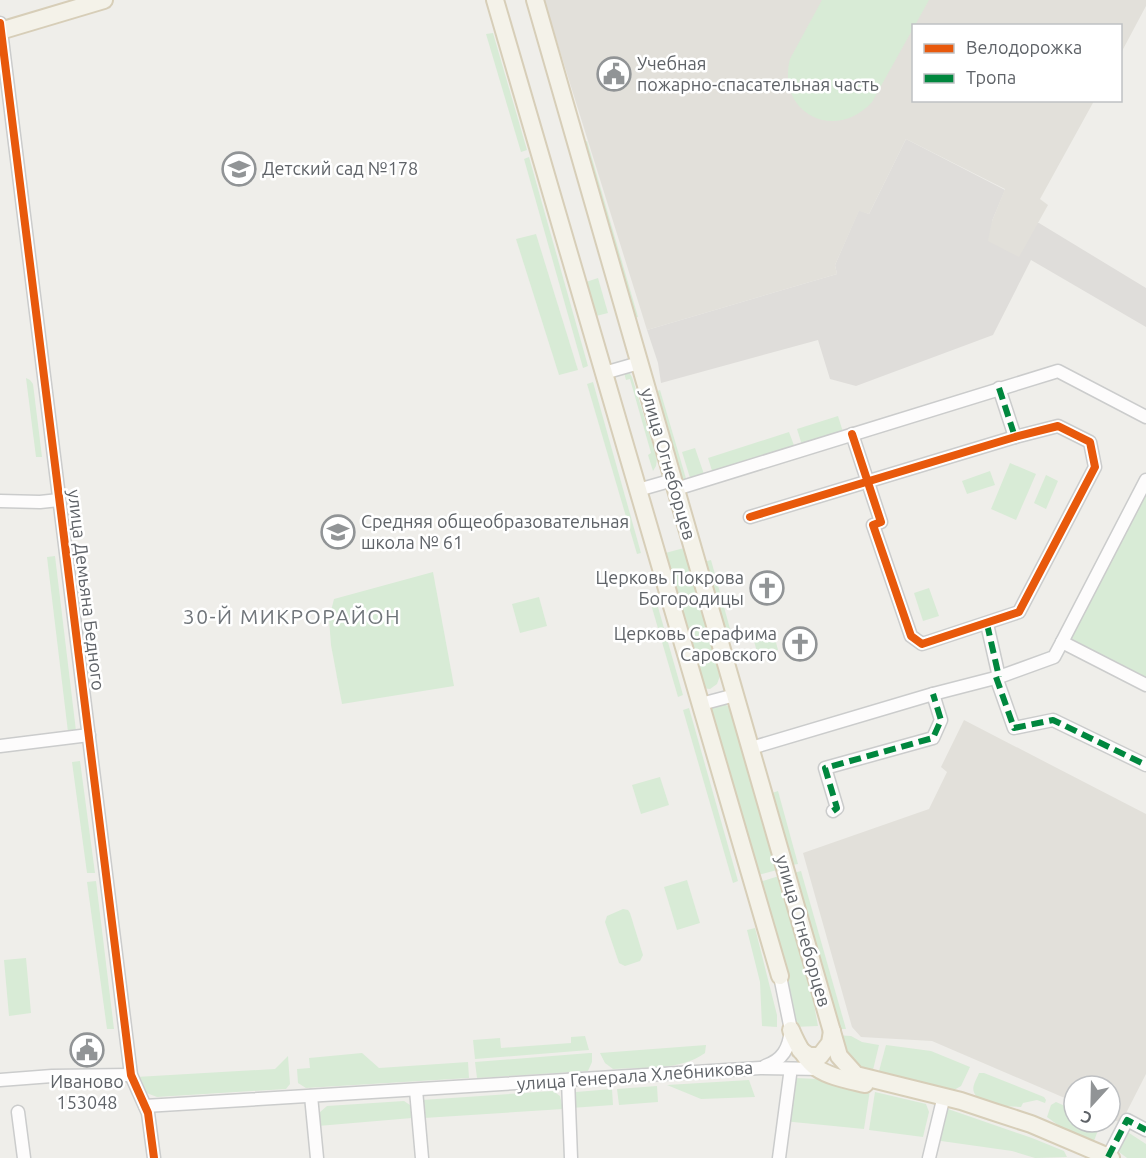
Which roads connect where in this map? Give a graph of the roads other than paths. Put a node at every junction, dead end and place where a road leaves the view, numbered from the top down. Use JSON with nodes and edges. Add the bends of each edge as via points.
{"nodes":[{"id":1,"x":63,"y":0,"type":"edge"},
{"id":2,"x":104,"y":0,"type":"edge"},
{"id":3,"x":495,"y":0,"type":"edge"},
{"id":4,"x":535,"y":0,"type":"edge"},
{"id":5,"x":0,"y":26,"type":"edge"},
{"id":6,"x":639,"y":363,"type":"junction"},
{"id":7,"x":604,"y":373,"type":"junction"},
{"id":8,"x":999,"y":388,"type":"junction"},
{"id":9,"x":1146,"y":417,"type":"edge"},
{"id":10,"x":852,"y":434,"type":"junction"},
{"id":11,"x":1015,"y":437,"type":"junction"},
{"id":12,"x":869,"y":480,"type":"junction"},
{"id":13,"x":1146,"y":480,"type":"edge"},
{"id":14,"x":674,"y":485,"type":"junction"},
{"id":15,"x":638,"y":490,"type":"junction"},
{"id":16,"x":59,"y":500,"type":"junction"},
{"id":17,"x":0,"y":501,"type":"edge"},
{"id":18,"x":750,"y":517,"type":"dead end"},
{"id":19,"x":987,"y":624,"type":"junction"},
{"id":20,"x":1062,"y":642,"type":"junction"},
{"id":21,"x":998,"y":677,"type":"junction"},
{"id":22,"x":1146,"y":685,"type":"edge"},
{"id":23,"x":933,"y":694,"type":"junction"},
{"id":24,"x":735,"y":695,"type":"junction"},
{"id":25,"x":701,"y":704,"type":"junction"},
{"id":26,"x":89,"y":735,"type":"junction"},
{"id":27,"x":0,"y":746,"type":"edge"},
{"id":28,"x":751,"y":748,"type":"junction"},
{"id":29,"x":1146,"y":765,"type":"edge"},
{"id":30,"x":833,"y":811,"type":"dead end"},
{"id":31,"x":780,"y":976,"type":"joint"},
{"id":32,"x":791,"y":1030,"type":"junction"},
{"id":33,"x":832,"y":1031,"type":"junction"},
{"id":34,"x":806,"y":1064,"type":"junction"},
{"id":35,"x":760,"y":1072,"type":"junction"},
{"id":36,"x":131,"y":1075,"type":"junction"},
{"id":37,"x":856,"y":1075,"type":"junction"},
{"id":38,"x":837,"y":1079,"type":"junction"},
{"id":39,"x":0,"y":1080,"type":"edge"},
{"id":40,"x":568,"y":1084,"type":"junction"},
{"id":41,"x":416,"y":1093,"type":"junction"},
{"id":42,"x":312,"y":1100,"type":"junction"},
{"id":43,"x":942,"y":1104,"type":"junction"},
{"id":44,"x":146,"y":1109,"type":"junction"},
{"id":45,"x":18,"y":1112,"type":"dead end"},
{"id":46,"x":1146,"y":1130,"type":"edge"},
{"id":47,"x":1094,"y":1157,"type":"edge"},
{"id":48,"x":24,"y":1158,"type":"edge"},
{"id":49,"x":154,"y":1158,"type":"edge"},
{"id":50,"x":317,"y":1158,"type":"edge"},
{"id":51,"x":422,"y":1158,"type":"edge"},
{"id":52,"x":570,"y":1158,"type":"edge"},
{"id":53,"x":779,"y":1158,"type":"edge"},
{"id":54,"x":929,"y":1158,"type":"edge"}],
"edges":[{"from":1,"to":5,"type":"main road"},
{"from":2,"to":5,"type":"main road"},
{"from":3,"to":7,"type":"main road","name":"улица Огнеборцев"},
{"from":4,"to":6,"type":"main road","name":"улица Огнеборцев"},
{"from":5,"to":16,"type":"street","name":"улица Демьяна Бедного"},
{"from":6,"to":7,"type":"street"},
{"from":6,"to":14,"type":"main road","name":"улица Огнеборцев"},
{"from":7,"to":15,"type":"main road","name":"улица Огнеборцев"},
{"from":8,"to":9,"type":"street","via":[[1058,371]]},
{"from":8,"to":10,"type":"street"},
{"from":8,"to":11,"type":"street"},
{"from":10,"to":12,"type":"street"},
{"from":10,"to":14,"type":"street"},
{"from":11,"to":12,"type":"street"},
{"from":11,"to":19,"type":"street","via":[[1058,426],[1090,442],[1095,467],[1019,612]]},
{"from":12,"to":18,"type":"street"},
{"from":12,"to":19,"type":"street","via":[[881,522],[873,525],[911,636],[922,644]]},
{"from":13,"to":20,"type":"street"},
{"from":14,"to":15,"type":"street"},
{"from":14,"to":24,"type":"main road","name":"улица Огнеборцев"},
{"from":15,"to":25,"type":"main road","name":"улица Огнеборцев"},
{"from":16,"to":17,"type":"street"},
{"from":16,"to":26,"type":"street","name":"улица Демьяна Бедного"},
{"from":19,"to":21,"type":"street"},
{"from":20,"to":21,"type":"street","via":[[1054,657]]},
{"from":20,"to":22,"type":"street"},
{"from":21,"to":23,"type":"street"},
{"from":21,"to":29,"type":"street","via":[[1014,728],[1053,720]]},
{"from":23,"to":28,"type":"street"},
{"from":23,"to":30,"type":"street","via":[[941,720],[933,738],[825,768],[837,808]]},
{"from":24,"to":25,"type":"street"},
{"from":24,"to":28,"type":"main road","name":"улица Огнеборцев"},
{"from":25,"to":31,"type":"main road","name":"улица Огнеборцев"},
{"from":26,"to":27,"type":"street"},
{"from":26,"to":36,"type":"street","name":"улица Демьяна Бедного"},
{"from":28,"to":33,"type":"main road","name":"улица Огнеборцев"},
{"from":31,"to":32,"type":"street","name":"улица Огнеборцев"},
{"from":32,"to":34,"type":"main road","name":"улица Огнеборцев"},
{"from":32,"to":35,"type":"street","via":[[783,1056]]},
{"from":33,"to":34,"type":"main road","name":"улица Огнеборцев","via":[[830,1043]]},
{"from":33,"to":37,"type":"main road","name":"улица Огнеборцев","via":[[839,1056]]},
{"from":34,"to":35,"type":"street","name":"улица Генерала Хлебникова"},
{"from":34,"to":37,"type":"street","name":"улица Генерала Хлебникова"},
{"from":34,"to":38,"type":"main road"},
{"from":34,"to":38,"type":"street","name":"улица Генерала Хлебникова"},
{"from":34,"to":53,"type":"street"},
{"from":35,"to":40,"type":"street","name":"улица Генерала Хлебникова"},
{"from":36,"to":39,"type":"street"},
{"from":36,"to":44,"type":"street","name":"улица Демьяна Бедного"},
{"from":37,"to":47,"type":"main road","name":"улица Генерала Хлебникова","via":[[961,1101],[1030,1124]]},
{"from":38,"to":43,"type":"main road","name":"улица Генерала Хлебникова"},
{"from":40,"to":41,"type":"street","name":"улица Генерала Хлебникова"},
{"from":40,"to":52,"type":"street"},
{"from":41,"to":42,"type":"street","name":"улица Генерала Хлебникова"},
{"from":41,"to":51,"type":"street"},
{"from":42,"to":44,"type":"street","name":"улица Генерала Хлебникова"},
{"from":42,"to":50,"type":"street"},
{"from":43,"to":47,"type":"main road","name":"улица Генерала Хлебникова"},
{"from":43,"to":54,"type":"street"},
{"from":44,"to":49,"type":"street","name":"улица Демьяна Бедного"},
{"from":45,"to":48,"type":"street"},
{"from":46,"to":47,"type":"street","via":[[1127,1120]]}]}
